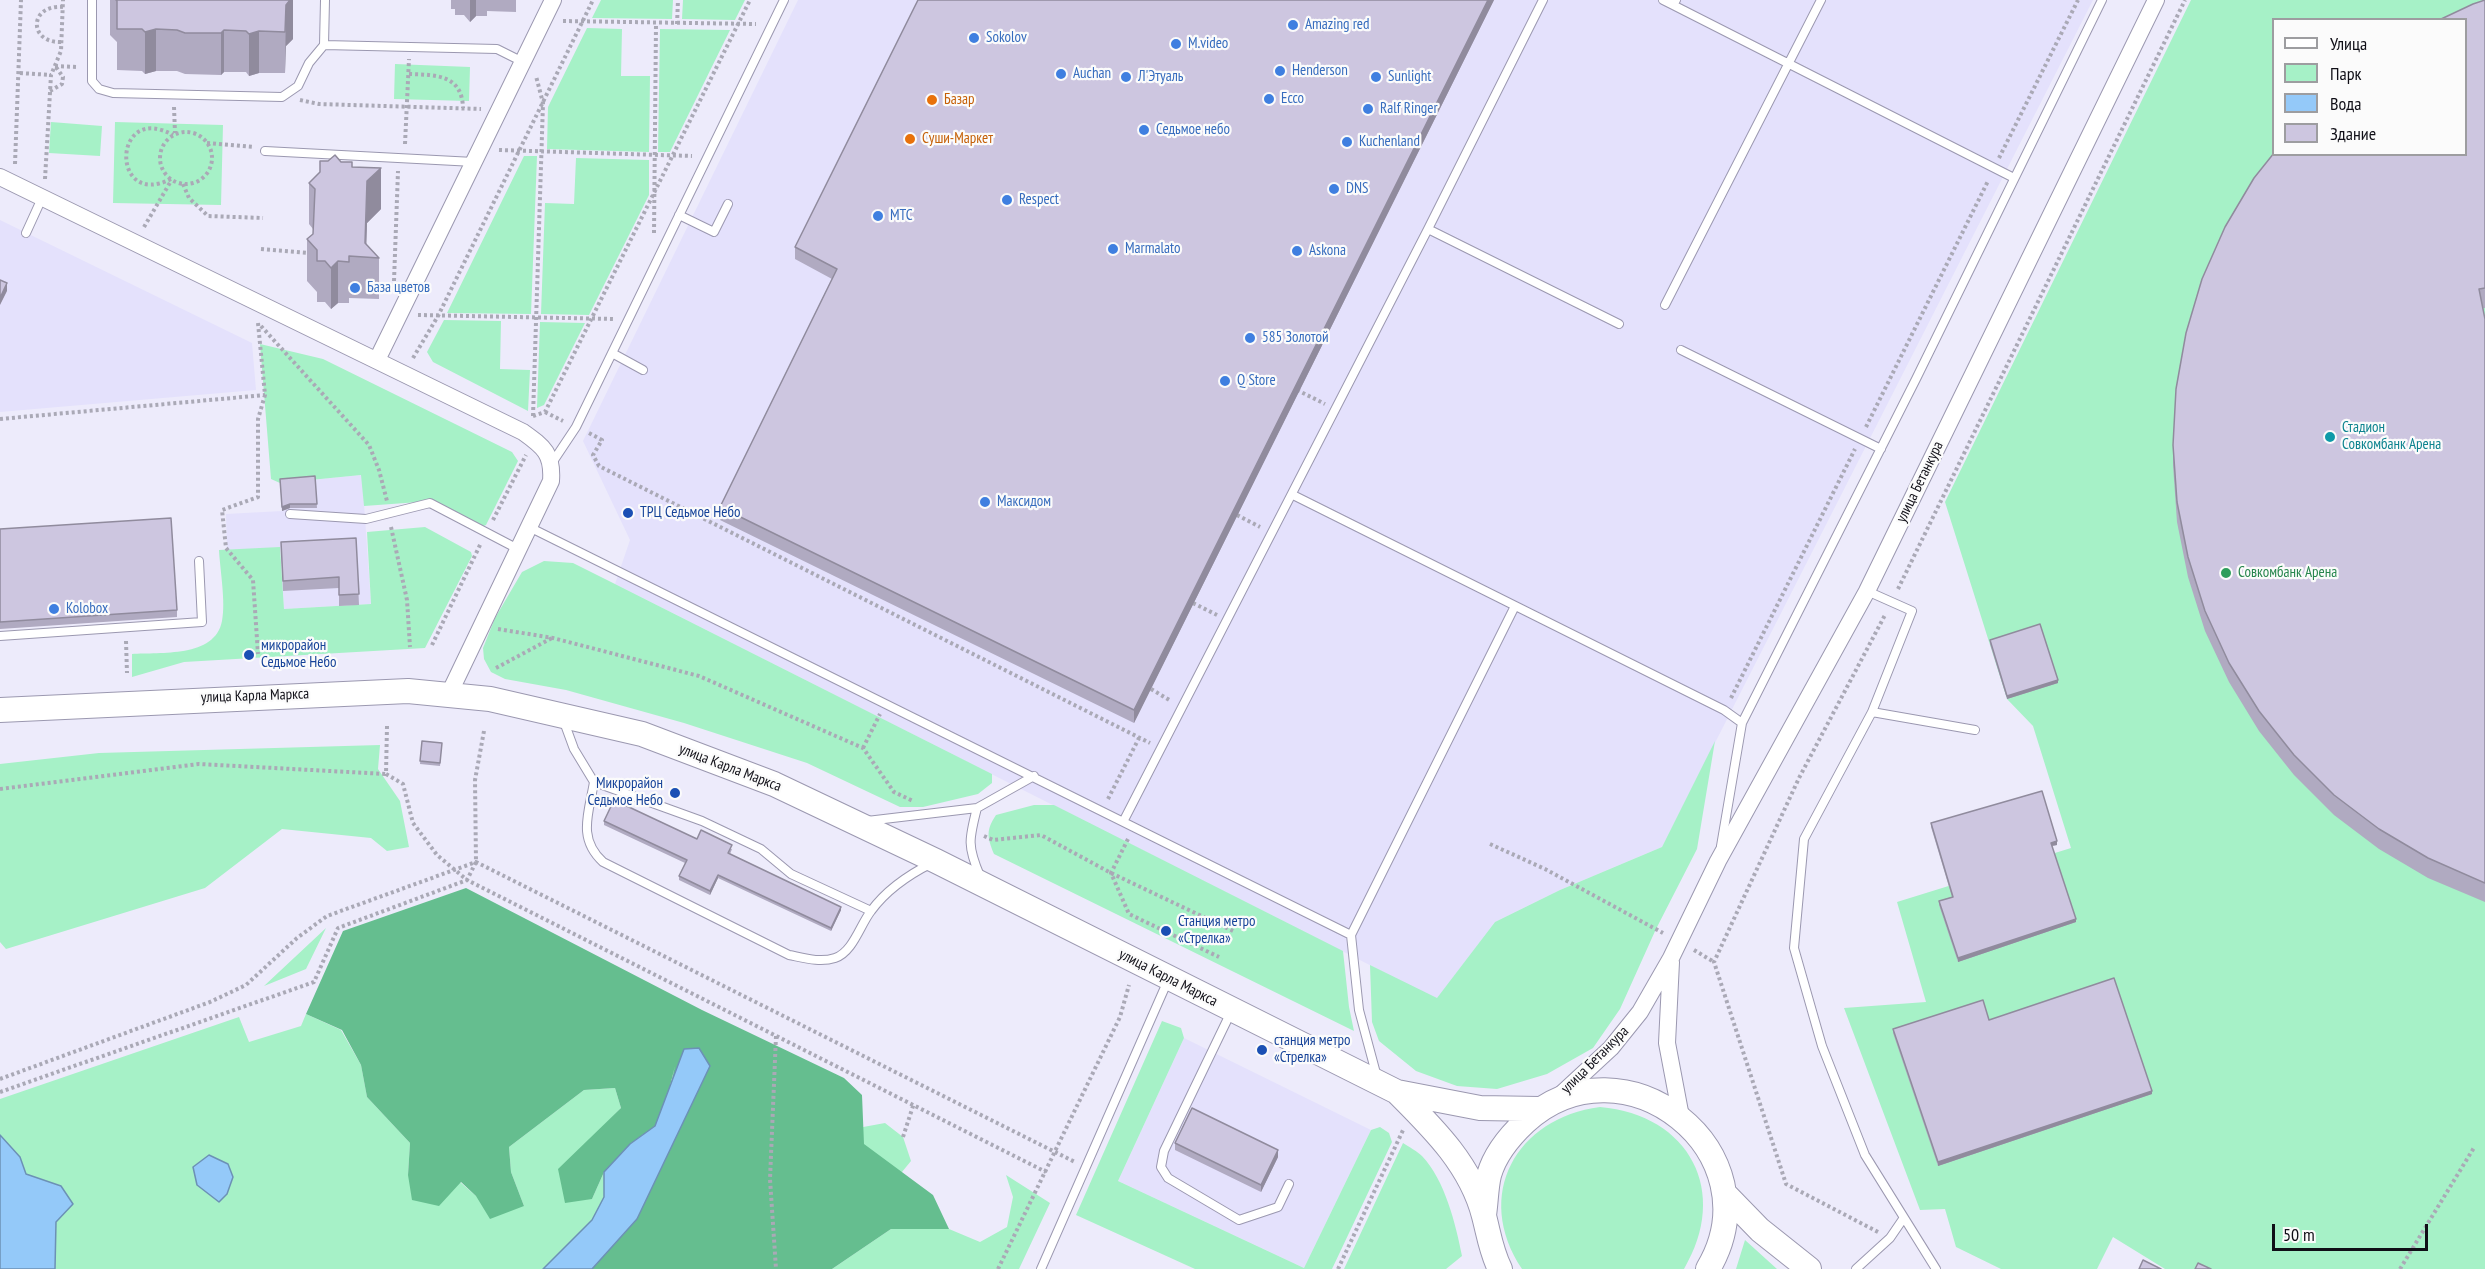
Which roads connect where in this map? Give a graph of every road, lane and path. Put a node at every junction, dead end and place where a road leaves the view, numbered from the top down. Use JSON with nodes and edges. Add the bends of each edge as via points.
{"nodes":[{"id":1,"x":21,"y":0,"type":"edge"},
{"id":2,"x":63,"y":0,"type":"edge"},
{"id":3,"x":92,"y":0,"type":"edge"},
{"id":4,"x":325,"y":0,"type":"edge"},
{"id":5,"x":554,"y":0,"type":"edge"},
{"id":6,"x":594,"y":0,"type":"edge"},
{"id":7,"x":678,"y":0,"type":"edge"},
{"id":8,"x":750,"y":0,"type":"edge"},
{"id":9,"x":784,"y":0,"type":"edge"},
{"id":10,"x":1543,"y":0,"type":"edge"},
{"id":11,"x":1663,"y":0,"type":"edge"},
{"id":12,"x":1821,"y":0,"type":"edge"},
{"id":13,"x":2078,"y":0,"type":"edge"},
{"id":14,"x":2102,"y":0,"type":"edge"},
{"id":15,"x":2156,"y":0,"type":"edge"},
{"id":16,"x":2185,"y":0,"type":"edge"},
{"id":17,"x":1675,"y":2,"type":"edge"},
{"id":18,"x":63,"y":7,"type":"junction"},
{"id":19,"x":544,"y":18,"type":"junction"},
{"id":20,"x":582,"y":23,"type":"junction"},
{"id":21,"x":656,"y":24,"type":"junction"},
{"id":22,"x":677,"y":24,"type":"junction"},
{"id":23,"x":738,"y":24,"type":"junction"},
{"id":24,"x":772,"y":25,"type":"junction"},
{"id":25,"x":62,"y":42,"type":"junction"},
{"id":26,"x":324,"y":45,"type":"junction"},
{"id":27,"x":410,"y":46,"type":"junction"},
{"id":28,"x":526,"y":56,"type":"junction"},
{"id":29,"x":1790,"y":62,"type":"junction"},
{"id":30,"x":55,"y":66,"type":"junction"},
{"id":31,"x":92,"y":67,"type":"junction"},
{"id":32,"x":20,"y":73,"type":"junction"},
{"id":33,"x":409,"y":74,"type":"junction"},
{"id":34,"x":51,"y":75,"type":"junction"},
{"id":35,"x":50,"y":91,"type":"junction"},
{"id":36,"x":174,"y":95,"type":"junction"},
{"id":37,"x":309,"y":102,"type":"dead end"},
{"id":38,"x":543,"y":103,"type":"junction"},
{"id":39,"x":407,"y":106,"type":"junction"},
{"id":40,"x":463,"y":108,"type":"junction"},
{"id":41,"x":500,"y":110,"type":"junction"},
{"id":42,"x":174,"y":134,"type":"junction"},
{"id":43,"x":207,"y":143,"type":"junction"},
{"id":44,"x":265,"y":151,"type":"joint"},
{"id":45,"x":519,"y":151,"type":"junction"},
{"id":46,"x":542,"y":152,"type":"junction"},
{"id":47,"x":477,"y":155,"type":"junction"},
{"id":48,"x":654,"y":155,"type":"junction"},
{"id":49,"x":672,"y":156,"type":"junction"},
{"id":50,"x":708,"y":156,"type":"junction"},
{"id":51,"x":401,"y":158,"type":"junction"},
{"id":52,"x":15,"y":164,"type":"dead end"},
{"id":53,"x":1994,"y":167,"type":"junction"},
{"id":54,"x":0,"y":177,"type":"edge"},
{"id":55,"x":2014,"y":178,"type":"junction"},
{"id":56,"x":45,"y":179,"type":"dead end"},
{"id":57,"x":171,"y":179,"type":"junction"},
{"id":58,"x":183,"y":184,"type":"junction"},
{"id":59,"x":654,"y":192,"type":"junction"},
{"id":60,"x":42,"y":198,"type":"junction"},
{"id":61,"x":728,"y":204,"type":"dead end"},
{"id":62,"x":679,"y":215,"type":"junction"},
{"id":63,"x":262,"y":218,"type":"dead end"},
{"id":64,"x":144,"y":227,"type":"dead end"},
{"id":65,"x":1428,"y":229,"type":"junction"},
{"id":66,"x":26,"y":233,"type":"dead end"},
{"id":67,"x":261,"y":249,"type":"dead end"},
{"id":68,"x":314,"y":253,"type":"edge"},
{"id":69,"x":654,"y":267,"type":"junction"},
{"id":70,"x":394,"y":284,"type":"dead end"},
{"id":71,"x":1665,"y":305,"type":"dead end"},
{"id":72,"x":399,"y":315,"type":"junction"},
{"id":73,"x":438,"y":316,"type":"junction"},
{"id":74,"x":536,"y":318,"type":"junction"},
{"id":75,"x":591,"y":318,"type":"junction"},
{"id":76,"x":628,"y":319,"type":"junction"},
{"id":77,"x":1619,"y":324,"type":"dead end"},
{"id":78,"x":1681,"y":350,"type":"dead end"},
{"id":79,"x":612,"y":353,"type":"junction"},
{"id":80,"x":413,"y":358,"type":"dead end"},
{"id":81,"x":377,"y":360,"type":"junction"},
{"id":82,"x":643,"y":370,"type":"dead end"},
{"id":83,"x":1296,"y":389,"type":"edge"},
{"id":84,"x":265,"y":395,"type":"junction"},
{"id":85,"x":1336,"y":410,"type":"junction"},
{"id":86,"x":545,"y":412,"type":"junction"},
{"id":87,"x":533,"y":416,"type":"junction"},
{"id":88,"x":528,"y":418,"type":"dead end"},
{"id":89,"x":0,"y":419,"type":"edge"},
{"id":90,"x":576,"y":427,"type":"junction"},
{"id":91,"x":1860,"y":438,"type":"junction"},
{"id":92,"x":1881,"y":449,"type":"junction"},
{"id":93,"x":552,"y":463,"type":"junction"},
{"id":94,"x":1293,"y":495,"type":"junction"},
{"id":95,"x":390,"y":513,"type":"junction"},
{"id":96,"x":290,"y":514,"type":"dead end"},
{"id":97,"x":1237,"y":515,"type":"edge"},
{"id":98,"x":529,"y":527,"type":"junction"},
{"id":99,"x":1272,"y":534,"type":"junction"},
{"id":100,"x":518,"y":549,"type":"junction"},
{"id":101,"x":200,"y":561,"type":"dead end"},
{"id":102,"x":1867,"y":591,"type":"junction"},
{"id":103,"x":1892,"y":602,"type":"junction"},
{"id":104,"x":1193,"y":603,"type":"edge"},
{"id":105,"x":1515,"y":606,"type":"junction"},
{"id":106,"x":1228,"y":620,"type":"junction"},
{"id":107,"x":125,"y":628,"type":"junction"},
{"id":108,"x":491,"y":628,"type":"dead end"},
{"id":109,"x":0,"y":636,"type":"edge"},
{"id":110,"x":553,"y":638,"type":"junction"},
{"id":111,"x":410,"y":647,"type":"dead end"},
{"id":112,"x":258,"y":654,"type":"dead end"},
{"id":113,"x":496,"y":668,"type":"dead end"},
{"id":114,"x":127,"y":673,"type":"dead end"},
{"id":115,"x":1151,"y":689,"type":"edge"},
{"id":116,"x":449,"y":694,"type":"junction"},
{"id":117,"x":885,"y":704,"type":"junction"},
{"id":118,"x":1182,"y":707,"type":"junction"},
{"id":119,"x":0,"y":710,"type":"edge"},
{"id":120,"x":1725,"y":710,"type":"junction"},
{"id":121,"x":1872,"y":712,"type":"junction"},
{"id":122,"x":561,"y":716,"type":"junction"},
{"id":123,"x":1742,"y":723,"type":"junction"},
{"id":124,"x":387,"y":726,"type":"dead end"},
{"id":125,"x":1975,"y":730,"type":"dead end"},
{"id":126,"x":484,"y":731,"type":"dead end"},
{"id":127,"x":1139,"y":738,"type":"junction"},
{"id":128,"x":863,"y":748,"type":"junction"},
{"id":129,"x":1160,"y":749,"type":"junction"},
{"id":130,"x":386,"y":774,"type":"junction"},
{"id":131,"x":1034,"y":776,"type":"junction"},
{"id":132,"x":594,"y":782,"type":"junction"},
{"id":133,"x":0,"y":789,"type":"edge"},
{"id":134,"x":977,"y":808,"type":"junction"},
{"id":135,"x":1103,"y":810,"type":"junction"},
{"id":136,"x":931,"y":814,"type":"junction"},
{"id":137,"x":1124,"y":820,"type":"junction"},
{"id":138,"x":855,"y":823,"type":"junction"},
{"id":139,"x":971,"y":831,"type":"junction"},
{"id":140,"x":1129,"y":836,"type":"dead end"},
{"id":141,"x":1491,"y":844,"type":"dead end"},
{"id":142,"x":476,"y":861,"type":"junction"},
{"id":143,"x":936,"y":861,"type":"junction"},
{"id":144,"x":1718,"y":861,"type":"junction"},
{"id":145,"x":454,"y":870,"type":"junction"},
{"id":146,"x":1111,"y":873,"type":"junction"},
{"id":147,"x":467,"y":880,"type":"junction"},
{"id":148,"x":984,"y":885,"type":"junction"},
{"id":149,"x":871,"y":911,"type":"junction"},
{"id":150,"x":1233,"y":931,"type":"dead end"},
{"id":151,"x":1351,"y":935,"type":"junction"},
{"id":152,"x":1679,"y":941,"type":"junction"},
{"id":153,"x":1219,"y":957,"type":"dead end"},
{"id":154,"x":1671,"y":958,"type":"junction"},
{"id":155,"x":1714,"y":962,"type":"junction"},
{"id":156,"x":1169,"y":978,"type":"junction"},
{"id":157,"x":1130,"y":985,"type":"dead end"},
{"id":158,"x":1232,"y":1010,"type":"junction"},
{"id":159,"x":776,"y":1036,"type":"junction"},
{"id":160,"x":0,"y":1079,"type":"edge"},
{"id":161,"x":1388,"y":1087,"type":"junction"},
{"id":162,"x":0,"y":1092,"type":"edge"},
{"id":163,"x":914,"y":1103,"type":"junction"},
{"id":164,"x":1547,"y":1104,"type":"junction"},
{"id":165,"x":1681,"y":1117,"type":"junction"},
{"id":166,"x":1406,"y":1125,"type":"dead end"},
{"id":167,"x":903,"y":1137,"type":"dead end"},
{"id":168,"x":2475,"y":1146,"type":"dead end"},
{"id":169,"x":1056,"y":1152,"type":"junction"},
{"id":170,"x":1087,"y":1168,"type":"junction"},
{"id":171,"x":1046,"y":1172,"type":"junction"},
{"id":172,"x":1289,"y":1184,"type":"dead end"},
{"id":173,"x":1724,"y":1193,"type":"junction"},
{"id":174,"x":1484,"y":1215,"type":"junction"},
{"id":175,"x":1903,"y":1219,"type":"junction"},
{"id":176,"x":1890,"y":1238,"type":"junction"},
{"id":177,"x":776,"y":1269,"type":"edge"},
{"id":178,"x":998,"y":1269,"type":"edge"},
{"id":179,"x":1041,"y":1269,"type":"edge"},
{"id":180,"x":1338,"y":1269,"type":"edge"},
{"id":181,"x":1499,"y":1269,"type":"edge"},
{"id":182,"x":1708,"y":1269,"type":"edge"},
{"id":183,"x":1809,"y":1269,"type":"edge"},
{"id":184,"x":1856,"y":1269,"type":"edge"},
{"id":185,"x":1936,"y":1269,"type":"edge"},
{"id":186,"x":2400,"y":1269,"type":"edge"}],
"edges":[{"from":1,"to":32,"type":"path"},
{"from":2,"to":18,"type":"path"},
{"from":3,"to":31,"type":"lane"},
{"from":4,"to":26,"type":"lane"},
{"from":5,"to":19,"type":"street"},
{"from":6,"to":20,"type":"path"},
{"from":7,"to":22,"type":"path"},
{"from":8,"to":23,"type":"path"},
{"from":9,"to":24,"type":"lane"},
{"from":10,"to":65,"type":"lane"},
{"from":11,"to":17,"type":"lane"},
{"from":12,"to":29,"type":"lane"},
{"from":13,"to":53,"type":"path"},
{"from":14,"to":55,"type":"lane"},
{"from":15,"to":102,"type":"street","name":"улица Бетанкура"},
{"from":16,"to":103,"type":"path"},
{"from":17,"to":29,"type":"lane"},
{"from":18,"to":25,"type":"path"},
{"from":18,"to":25,"type":"path","via":[[51,6],[41,12],[36,24],[40,35],[50,42]]},
{"from":19,"to":20,"type":"path"},
{"from":19,"to":28,"type":"street"},
{"from":20,"to":21,"type":"path"},
{"from":20,"to":38,"type":"path"},
{"from":21,"to":22,"type":"path"},
{"from":21,"to":48,"type":"path"},
{"from":22,"to":23,"type":"path"},
{"from":23,"to":24,"type":"path"},
{"from":23,"to":49,"type":"path"},
{"from":24,"to":50,"type":"lane"},
{"from":25,"to":30,"type":"path"},
{"from":26,"to":27,"type":"lane"},
{"from":26,"to":36,"type":"lane","via":[[309,63],[298,86],[282,97]]},
{"from":27,"to":28,"type":"lane","via":[[497,49]]},
{"from":27,"to":33,"type":"path"},
{"from":28,"to":38,"type":"path"},
{"from":28,"to":41,"type":"street"},
{"from":29,"to":53,"type":"lane"},
{"from":29,"to":71,"type":"lane"},
{"from":30,"to":31,"type":"path"},
{"from":30,"to":34,"type":"path"},
{"from":30,"to":35,"type":"path","via":[[63,77],[62,84]]},
{"from":31,"to":36,"type":"lane","via":[[92,81],[99,89]]},
{"from":32,"to":34,"type":"path"},
{"from":32,"to":52,"type":"path"},
{"from":33,"to":39,"type":"path"},
{"from":33,"to":40,"type":"path","via":[[451,80],[461,94]]},
{"from":34,"to":35,"type":"path"},
{"from":35,"to":56,"type":"path"},
{"from":36,"to":42,"type":"path"},
{"from":37,"to":39,"type":"path"},
{"from":38,"to":45,"type":"path"},
{"from":38,"to":46,"type":"path"},
{"from":39,"to":40,"type":"path"},
{"from":39,"to":51,"type":"path"},
{"from":40,"to":41,"type":"path"},
{"from":41,"to":47,"type":"street"},
{"from":42,"to":43,"type":"path","via":[[187,131]]},
{"from":42,"to":57,"type":"path","via":[[163,144],[160,157],[163,170]]},
{"from":42,"to":57,"type":"path","via":[[151,128],[139,131],[125,150],[129,173],[138,181],[161,185]]},
{"from":43,"to":44,"type":"path","via":[[248,144]]},
{"from":43,"to":58,"type":"path","via":[[212,154],[211,166],[205,176]]},
{"from":44,"to":51,"type":"lane"},
{"from":45,"to":46,"type":"path"},
{"from":45,"to":47,"type":"path"},
{"from":45,"to":73,"type":"path"},
{"from":46,"to":48,"type":"path"},
{"from":46,"to":74,"type":"path"},
{"from":47,"to":51,"type":"lane"},
{"from":47,"to":72,"type":"street"},
{"from":48,"to":49,"type":"path"},
{"from":48,"to":59,"type":"path"},
{"from":49,"to":50,"type":"path"},
{"from":49,"to":59,"type":"path"},
{"from":50,"to":62,"type":"lane"},
{"from":51,"to":70,"type":"path"},
{"from":53,"to":55,"type":"lane"},
{"from":53,"to":91,"type":"path"},
{"from":54,"to":60,"type":"street"},
{"from":55,"to":92,"type":"lane"},
{"from":57,"to":58,"type":"path"},
{"from":57,"to":64,"type":"path"},
{"from":58,"to":63,"type":"path","via":[[189,198],[208,216]]},
{"from":59,"to":69,"type":"path"},
{"from":59,"to":75,"type":"path"},
{"from":60,"to":66,"type":"lane"},
{"from":60,"to":81,"type":"street"},
{"from":61,"to":62,"type":"lane","via":[[714,232]]},
{"from":62,"to":69,"type":"lane"},
{"from":65,"to":77,"type":"lane"},
{"from":65,"to":85,"type":"lane"},
{"from":67,"to":68,"type":"path"},
{"from":69,"to":76,"type":"lane"},
{"from":72,"to":73,"type":"path"},
{"from":72,"to":81,"type":"street"},
{"from":73,"to":74,"type":"path"},
{"from":73,"to":80,"type":"path"},
{"from":74,"to":75,"type":"path"},
{"from":74,"to":87,"type":"path"},
{"from":75,"to":76,"type":"path"},
{"from":75,"to":86,"type":"path"},
{"from":76,"to":79,"type":"lane"},
{"from":78,"to":91,"type":"lane"},
{"from":79,"to":82,"type":"lane"},
{"from":79,"to":90,"type":"lane"},
{"from":81,"to":93,"type":"street","via":[[523,432],[541,445]]},
{"from":83,"to":85,"type":"path"},
{"from":84,"to":89,"type":"path"},
{"from":84,"to":95,"type":"path","via":[[258,323],[369,445],[380,470]]},
{"from":84,"to":112,"type":"path","via":[[258,419],[258,497],[222,510],[226,548],[253,580]]},
{"from":85,"to":94,"type":"lane"},
{"from":86,"to":87,"type":"path"},
{"from":86,"to":90,"type":"path"},
{"from":87,"to":88,"type":"path"},
{"from":90,"to":93,"type":"lane"},
{"from":90,"to":127,"type":"path","via":[[602,440],[593,455],[599,466]]},
{"from":91,"to":92,"type":"lane"},
{"from":91,"to":120,"type":"path"},
{"from":92,"to":123,"type":"lane"},
{"from":93,"to":98,"type":"street","via":[[551,481]]},
{"from":94,"to":99,"type":"lane"},
{"from":94,"to":105,"type":"lane"},
{"from":95,"to":96,"type":"lane","via":[[366,519]]},
{"from":95,"to":100,"type":"lane","via":[[430,503]]},
{"from":95,"to":111,"type":"path","via":[[407,600]]},
{"from":97,"to":99,"type":"path"},
{"from":98,"to":100,"type":"street"},
{"from":98,"to":117,"type":"lane"},
{"from":99,"to":106,"type":"lane"},
{"from":100,"to":116,"type":"street"},
{"from":101,"to":107,"type":"lane","via":[[202,622]]},
{"from":102,"to":103,"type":"lane"},
{"from":102,"to":144,"type":"street","name":"улица Бетанкура"},
{"from":103,"to":121,"type":"lane","via":[[1912,611]]},
{"from":103,"to":155,"type":"path","via":[[1799,778]]},
{"from":104,"to":106,"type":"path"},
{"from":105,"to":120,"type":"lane"},
{"from":105,"to":151,"type":"lane"},
{"from":106,"to":118,"type":"lane"},
{"from":107,"to":109,"type":"lane"},
{"from":107,"to":114,"type":"path"},
{"from":108,"to":110,"type":"path"},
{"from":110,"to":113,"type":"path"},
{"from":110,"to":128,"type":"path","via":[[699,676]]},
{"from":115,"to":118,"type":"path"},
{"from":116,"to":119,"type":"main road","name":"улица Карла Маркса","via":[[408,691],[246,696]]},
{"from":116,"to":122,"type":"main road","name":"улица Карла Маркса"},
{"from":117,"to":128,"type":"path"},
{"from":117,"to":131,"type":"lane"},
{"from":118,"to":129,"type":"lane"},
{"from":120,"to":123,"type":"lane"},
{"from":121,"to":125,"type":"lane"},
{"from":121,"to":175,"type":"lane","via":[[1804,839],[1794,948],[1822,1046],[1865,1155]]},
{"from":122,"to":132,"type":"lane","via":[[574,749]]},
{"from":122,"to":138,"type":"main road","name":"улица Карла Маркса","via":[[652,738],[774,784]]},
{"from":123,"to":144,"type":"lane"},
{"from":124,"to":130,"type":"path"},
{"from":126,"to":142,"type":"path","via":[[475,780]]},
{"from":127,"to":129,"type":"path"},
{"from":127,"to":135,"type":"path"},
{"from":128,"to":136,"type":"path","via":[[894,792]]},
{"from":129,"to":137,"type":"lane"},
{"from":130,"to":133,"type":"path","via":[[199,764]]},
{"from":130,"to":145,"type":"path","via":[[402,784],[413,823]]},
{"from":131,"to":134,"type":"lane"},
{"from":131,"to":135,"type":"lane"},
{"from":132,"to":149,"type":"lane","via":[[712,826],[761,849],[791,874]]},
{"from":132,"to":149,"type":"lane","via":[[587,841],[603,862],[789,955],[812,960],[836,958],[851,944]]},
{"from":134,"to":136,"type":"lane"},
{"from":134,"to":139,"type":"lane"},
{"from":135,"to":137,"type":"lane"},
{"from":136,"to":138,"type":"lane"},
{"from":137,"to":151,"type":"lane"},
{"from":138,"to":143,"type":"main road","name":"улица Карла Маркса"},
{"from":139,"to":146,"type":"path","via":[[993,840],[1041,834]]},
{"from":139,"to":148,"type":"lane","via":[[970,853]]},
{"from":140,"to":146,"type":"path"},
{"from":141,"to":152,"type":"path"},
{"from":142,"to":145,"type":"path"},
{"from":142,"to":147,"type":"path"},
{"from":142,"to":169,"type":"path"},
{"from":143,"to":148,"type":"main road","name":"улица Карла Маркса"},
{"from":143,"to":149,"type":"lane","via":[[903,878]]},
{"from":144,"to":152,"type":"street","name":"улица Бетанкура"},
{"from":145,"to":147,"type":"path"},
{"from":145,"to":160,"type":"path","via":[[327,916],[246,985]]},
{"from":146,"to":150,"type":"path"},
{"from":146,"to":153,"type":"path","via":[[1129,914]]},
{"from":147,"to":159,"type":"path"},
{"from":147,"to":162,"type":"path","via":[[338,928],[314,982]]},
{"from":148,"to":156,"type":"main road","name":"улица Карла Маркса"},
{"from":151,"to":161,"type":"lane","via":[[1359,1010]]},
{"from":152,"to":154,"type":"street","name":"улица Бетанкура"},
{"from":152,"to":155,"type":"path"},
{"from":154,"to":164,"type":"street","name":"улица Бетанкура","via":[[1640,1012],[1611,1048]]},
{"from":154,"to":165,"type":"street","name":"улица Бетанкура","via":[[1667,1043]]},
{"from":155,"to":176,"type":"path","via":[[1786,1184]]},
{"from":156,"to":158,"type":"main road","name":"улица Карла Маркса"},
{"from":156,"to":170,"type":"lane"},
{"from":157,"to":169,"type":"path","via":[[1120,1017]]},
{"from":158,"to":161,"type":"main road","name":"улица Карла Маркса"},
{"from":158,"to":172,"type":"lane","via":[[1164,1151],[1161,1167],[1168,1178],[1239,1220],[1278,1207]]},
{"from":159,"to":163,"type":"path"},
{"from":159,"to":177,"type":"path","via":[[770,1179]]},
{"from":161,"to":164,"type":"main road","via":[[1480,1108]]},
{"from":161,"to":174,"type":"main road","via":[[1451,1150],[1468,1175]]},
{"from":163,"to":167,"type":"path"},
{"from":163,"to":171,"type":"path"},
{"from":164,"to":165,"type":"main road","via":[[1587,1091],[1620,1090],[1652,1099]]},
{"from":164,"to":174,"type":"main road","via":[[1509,1137],[1490,1174]]},
{"from":165,"to":173,"type":"main road","via":[[1701,1138],[1716,1164]]},
{"from":166,"to":180,"type":"path"},
{"from":168,"to":186,"type":"path"},
{"from":169,"to":170,"type":"path"},
{"from":169,"to":171,"type":"path"},
{"from":170,"to":179,"type":"lane"},
{"from":171,"to":178,"type":"path"},
{"from":173,"to":182,"type":"main road","via":[[1724,1226],[1716,1257]]},
{"from":173,"to":183,"type":"main road","via":[[1760,1230]]},
{"from":174,"to":181,"type":"main road","via":[[1488,1243]]},
{"from":175,"to":176,"type":"lane"},
{"from":175,"to":185,"type":"lane"},
{"from":176,"to":184,"type":"lane"}]}
